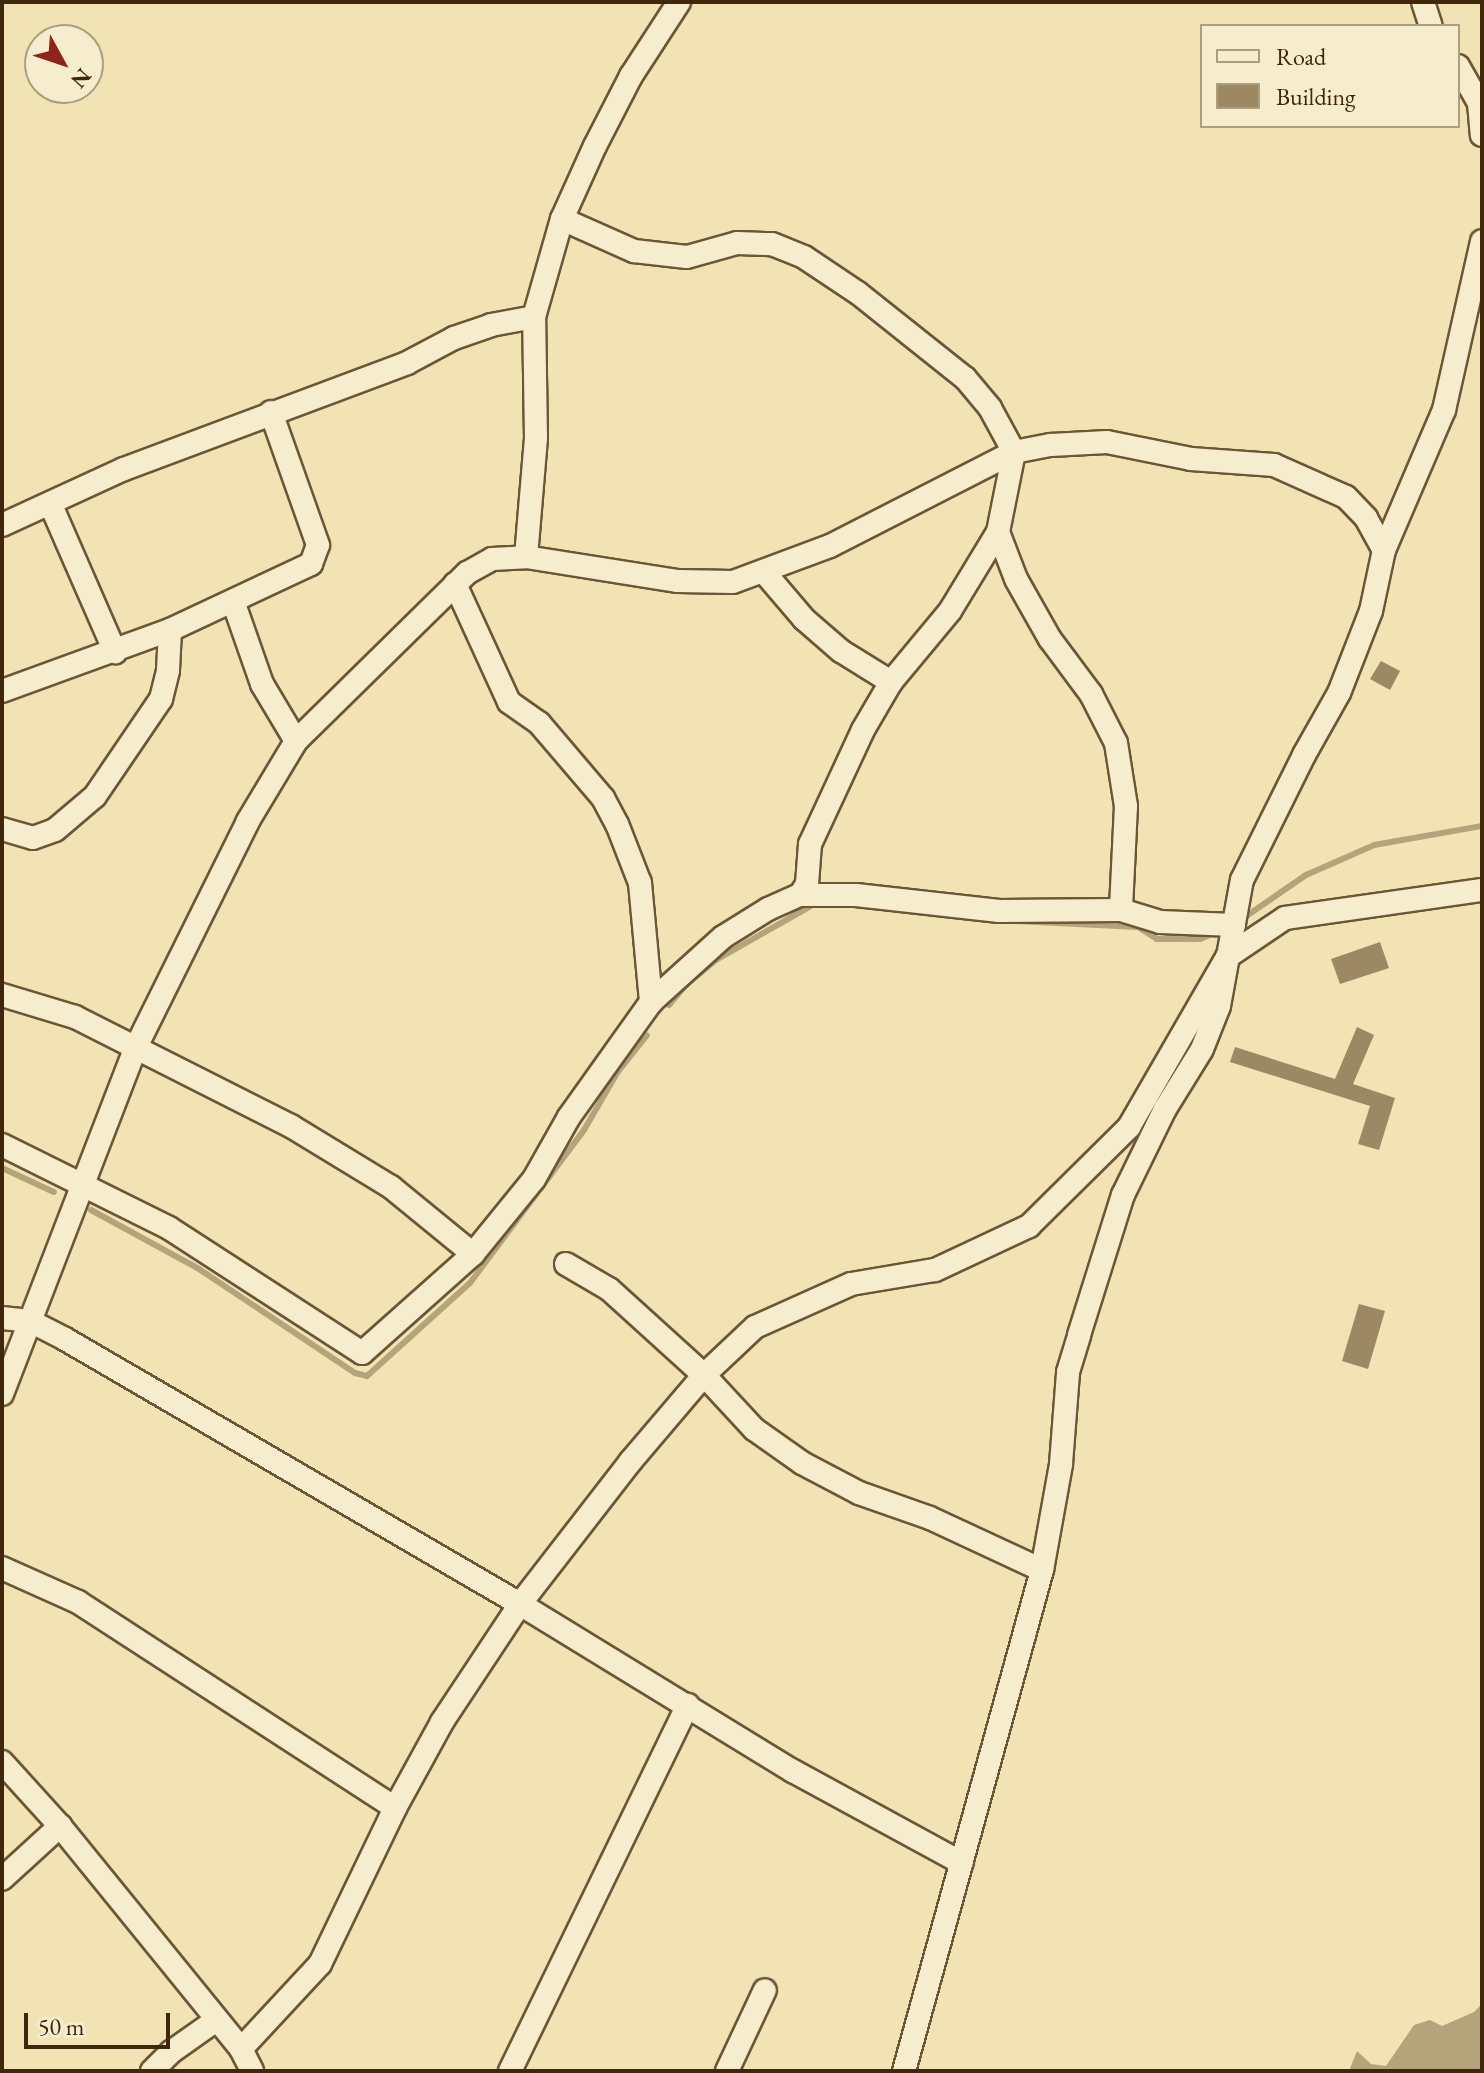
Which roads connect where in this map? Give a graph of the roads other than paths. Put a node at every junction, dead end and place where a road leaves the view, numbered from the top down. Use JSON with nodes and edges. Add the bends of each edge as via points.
{"nodes":[{"id":1,"x":679,"y":2,"type":"edge"},
{"id":2,"x":1423,"y":2,"type":"edge"},
{"id":3,"x":1430,"y":24,"type":"edge"},
{"id":4,"x":1460,"y":70,"type":"edge"},
{"id":5,"x":1482,"y":135,"type":"edge"},
{"id":6,"x":562,"y":219,"type":"junction"},
{"id":7,"x":1482,"y":241,"type":"edge"},
{"id":8,"x":534,"y":317,"type":"junction"},
{"id":9,"x":271,"y":412,"type":"junction"},
{"id":10,"x":1014,"y":452,"type":"junction"},
{"id":11,"x":50,"y":503,"type":"junction"},
{"id":12,"x":2,"y":525,"type":"edge"},
{"id":13,"x":998,"y":532,"type":"junction"},
{"id":14,"x":1384,"y":550,"type":"junction"},
{"id":15,"x":526,"y":557,"type":"junction"},
{"id":16,"x":764,"y":572,"type":"junction"},
{"id":17,"x":455,"y":584,"type":"junction"},
{"id":18,"x":233,"y":601,"type":"junction"},
{"id":19,"x":170,"y":630,"type":"junction"},
{"id":20,"x":115,"y":652,"type":"junction"},
{"id":21,"x":891,"y":682,"type":"junction"},
{"id":22,"x":2,"y":691,"type":"edge"},
{"id":23,"x":296,"y":741,"type":"junction"},
{"id":24,"x":2,"y":829,"type":"edge"},
{"id":25,"x":1482,"y":890,"type":"edge"},
{"id":26,"x":800,"y":895,"type":"junction"},
{"id":27,"x":1121,"y":910,"type":"junction"},
{"id":28,"x":1234,"y":925,"type":"junction"},
{"id":29,"x":1227,"y":957,"type":"junction"},
{"id":30,"x":2,"y":995,"type":"edge"},
{"id":31,"x":651,"y":1002,"type":"junction"},
{"id":32,"x":135,"y":1049,"type":"junction"},
{"id":33,"x":2,"y":1145,"type":"edge"},
{"id":34,"x":83,"y":1184,"type":"junction"},
{"id":35,"x":473,"y":1254,"type":"junction"},
{"id":36,"x":566,"y":1264,"type":"dead end"},
{"id":37,"x":2,"y":1318,"type":"edge"},
{"id":38,"x":30,"y":1321,"type":"junction"},
{"id":39,"x":704,"y":1375,"type":"junction"},
{"id":40,"x":2,"y":1394,"type":"edge"},
{"id":41,"x":2,"y":1568,"type":"edge"},
{"id":42,"x":1042,"y":1570,"type":"junction"},
{"id":43,"x":520,"y":1604,"type":"junction"},
{"id":44,"x":688,"y":1705,"type":"junction"},
{"id":45,"x":2,"y":1762,"type":"edge"},
{"id":46,"x":395,"y":1808,"type":"junction"},
{"id":47,"x":60,"y":1826,"type":"junction"},
{"id":48,"x":962,"y":1863,"type":"junction"},
{"id":49,"x":2,"y":1879,"type":"edge"},
{"id":50,"x":765,"y":1990,"type":"dead end"},
{"id":51,"x":215,"y":2021,"type":"junction"},
{"id":52,"x":241,"y":2049,"type":"junction"},
{"id":53,"x":152,"y":2071,"type":"edge"},
{"id":54,"x":252,"y":2071,"type":"edge"},
{"id":55,"x":510,"y":2071,"type":"edge"},
{"id":56,"x":727,"y":2071,"type":"edge"},
{"id":57,"x":904,"y":2071,"type":"edge"}],
"edges":[{"from":1,"to":6,"type":"street","via":[[631,76]]},
{"from":2,"to":3,"type":"street"},
{"from":4,"to":5,"type":"street","via":[[1479,103]]},
{"from":6,"to":8,"type":"street"},
{"from":6,"to":10,"type":"street","via":[[634,251],[687,257],[737,243],[772,244],[804,257],[965,378],[990,408]]},
{"from":7,"to":14,"type":"street","via":[[1444,410]]},
{"from":8,"to":9,"type":"street","via":[[454,338],[407,363]]},
{"from":8,"to":15,"type":"street","via":[[536,438]]},
{"from":9,"to":11,"type":"street"},
{"from":9,"to":18,"type":"street","via":[[318,545],[311,564]]},
{"from":10,"to":13,"type":"street"},
{"from":10,"to":14,"type":"street","via":[[1107,442],[1191,459],[1274,465],[1346,497],[1366,518]]},
{"from":10,"to":16,"type":"street","via":[[830,546]]},
{"from":11,"to":12,"type":"street"},
{"from":11,"to":20,"type":"street"},
{"from":13,"to":21,"type":"street","via":[[950,611]]},
{"from":13,"to":27,"type":"street","via":[[1016,579],[1050,639],[1091,694],[1116,743],[1126,806]]},
{"from":14,"to":28,"type":"street","via":[[1371,611],[1339,693],[1242,880]]},
{"from":15,"to":16,"type":"street","via":[[678,581],[733,582]]},
{"from":15,"to":17,"type":"street","via":[[492,559]]},
{"from":16,"to":21,"type":"street","via":[[822,635]]},
{"from":17,"to":23,"type":"street"},
{"from":17,"to":31,"type":"street","via":[[509,702],[539,723],[603,798],[622,834],[640,883]]},
{"from":18,"to":19,"type":"street"},
{"from":18,"to":23,"type":"street","via":[[262,684]]},
{"from":19,"to":20,"type":"street"},
{"from":19,"to":24,"type":"street","via":[[161,699],[95,796],[78,814],[33,838]]},
{"from":20,"to":22,"type":"street"},
{"from":21,"to":26,"type":"street","via":[[810,844],[807,884]]},
{"from":23,"to":32,"type":"street","via":[[248,821]]},
{"from":25,"to":29,"type":"street","via":[[1285,918]]},
{"from":26,"to":27,"type":"street","via":[[856,895],[999,911]]},
{"from":26,"to":31,"type":"street","via":[[723,937]]},
{"from":27,"to":28,"type":"street","via":[[1160,922]]},
{"from":28,"to":29,"type":"street"},
{"from":29,"to":39,"type":"street","via":[[1129,1127],[1029,1226],[935,1270],[851,1284],[755,1327]]},
{"from":29,"to":42,"type":"street","via":[[1219,1006],[1202,1049],[1123,1195],[1071,1359],[1061,1464]]},
{"from":30,"to":32,"type":"street","via":[[75,1017]]},
{"from":31,"to":35,"type":"street","via":[[569,1117],[534,1179]]},
{"from":32,"to":34,"type":"street"},
{"from":32,"to":35,"type":"street","via":[[258,1108],[358,1166],[416,1205]]},
{"from":33,"to":34,"type":"street"},
{"from":34,"to":35,"type":"street","via":[[169,1228],[362,1353]]},
{"from":34,"to":38,"type":"street"},
{"from":36,"to":39,"type":"street","via":[[609,1289]]},
{"from":37,"to":38,"type":"street"},
{"from":38,"to":40,"type":"street"},
{"from":38,"to":43,"type":"street"},
{"from":39,"to":42,"type":"street","via":[[754,1429],[802,1463],[859,1493],[930,1518]]},
{"from":39,"to":43,"type":"street"},
{"from":41,"to":46,"type":"street","via":[[78,1602]]},
{"from":42,"to":48,"type":"street"},
{"from":43,"to":44,"type":"street"},
{"from":43,"to":46,"type":"street","via":[[442,1722]]},
{"from":44,"to":48,"type":"street","via":[[793,1771]]},
{"from":44,"to":55,"type":"street"},
{"from":45,"to":47,"type":"street"},
{"from":46,"to":52,"type":"street","via":[[320,1964]]},
{"from":47,"to":49,"type":"street"},
{"from":47,"to":51,"type":"street"},
{"from":48,"to":57,"type":"street"},
{"from":50,"to":56,"type":"street"},
{"from":51,"to":52,"type":"street"},
{"from":51,"to":53,"type":"street"},
{"from":52,"to":54,"type":"street"}]}
